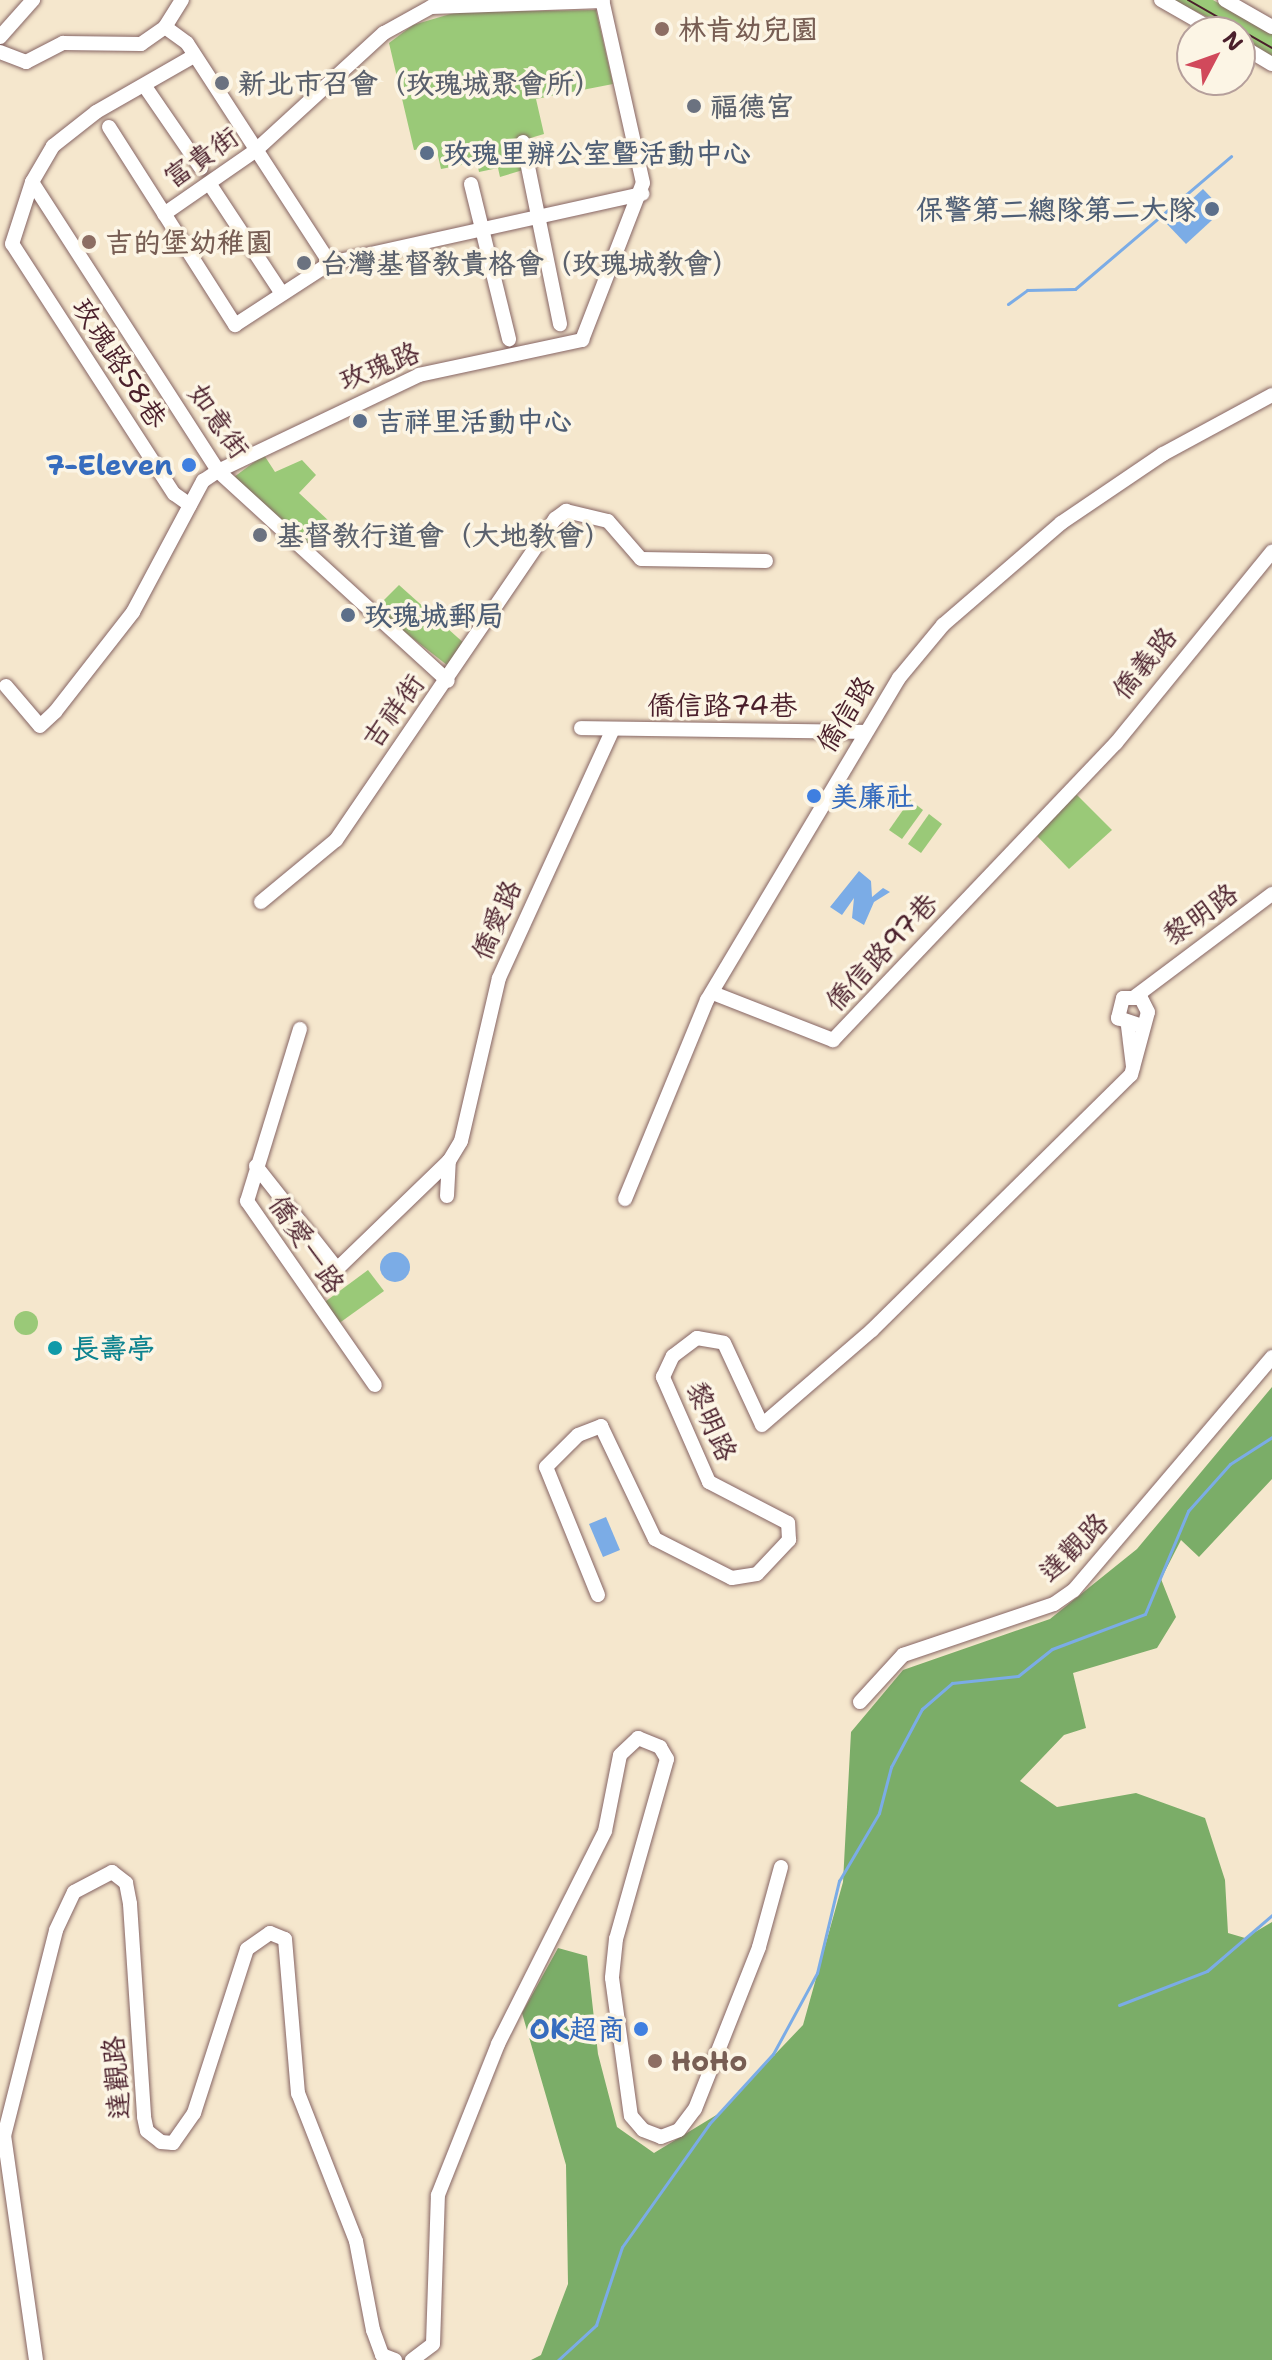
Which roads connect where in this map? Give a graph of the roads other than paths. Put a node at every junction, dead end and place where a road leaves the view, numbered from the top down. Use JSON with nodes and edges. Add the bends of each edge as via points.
{"nodes":[{"id":1,"x":33,"y":0,"type":"edge"},
{"id":2,"x":182,"y":0,"type":"edge"},
{"id":3,"x":1161,"y":0,"type":"edge"},
{"id":4,"x":1225,"y":0,"type":"edge"},
{"id":5,"x":602,"y":1,"type":"edge"},
{"id":6,"x":1189,"y":16,"type":"edge"},
{"id":7,"x":165,"y":27,"type":"junction"},
{"id":8,"x":1272,"y":27,"type":"edge"},
{"id":9,"x":0,"y":37,"type":"edge"},
{"id":10,"x":0,"y":52,"type":"edge"},
{"id":11,"x":192,"y":57,"type":"junction"},
{"id":12,"x":146,"y":88,"type":"junction"},
{"id":13,"x":109,"y":127,"type":"dead end"},
{"id":14,"x":523,"y":142,"type":"dead end"},
{"id":15,"x":255,"y":151,"type":"junction"},
{"id":16,"x":201,"y":168,"type":"dead end"},
{"id":17,"x":32,"y":182,"type":"junction"},
{"id":18,"x":471,"y":184,"type":"dead end"},
{"id":19,"x":211,"y":186,"type":"junction"},
{"id":20,"x":642,"y":194,"type":"junction"},
{"id":21,"x":164,"y":214,"type":"junction"},
{"id":22,"x":537,"y":218,"type":"junction"},
{"id":23,"x":482,"y":230,"type":"junction"},
{"id":24,"x":330,"y":263,"type":"junction"},
{"id":25,"x":281,"y":292,"type":"junction"},
{"id":26,"x":560,"y":324,"type":"dead end"},
{"id":27,"x":509,"y":339,"type":"dead end"},
{"id":28,"x":1272,"y":395,"type":"edge"},
{"id":29,"x":218,"y":471,"type":"junction"},
{"id":30,"x":190,"y":505,"type":"junction"},
{"id":31,"x":1272,"y":552,"type":"edge"},
{"id":32,"x":766,"y":561,"type":"dead end"},
{"id":33,"x":448,"y":681,"type":"junction"},
{"id":34,"x":6,"y":686,"type":"dead end"},
{"id":35,"x":581,"y":728,"type":"dead end"},
{"id":36,"x":612,"y":731,"type":"junction"},
{"id":37,"x":863,"y":732,"type":"junction"},
{"id":38,"x":1054,"y":805,"type":"joint"},
{"id":39,"x":1272,"y":894,"type":"edge"},
{"id":40,"x":261,"y":902,"type":"dead end"},
{"id":41,"x":713,"y":993,"type":"junction"},
{"id":42,"x":1140,"y":998,"type":"junction"},
{"id":43,"x":1134,"y":1026,"type":"junction"},
{"id":44,"x":300,"y":1029,"type":"dead end"},
{"id":45,"x":449,"y":1161,"type":"junction"},
{"id":46,"x":256,"y":1166,"type":"junction"},
{"id":47,"x":447,"y":1196,"type":"dead end"},
{"id":48,"x":625,"y":1199,"type":"dead end"},
{"id":49,"x":1272,"y":1357,"type":"edge"},
{"id":50,"x":375,"y":1385,"type":"dead end"},
{"id":51,"x":598,"y":1595,"type":"dead end"},
{"id":52,"x":860,"y":1702,"type":"dead end"},
{"id":53,"x":781,"y":1867,"type":"dead end"},
{"id":54,"x":36,"y":2360,"type":"edge"},
{"id":55,"x":395,"y":2360,"type":"edge"},
{"id":56,"x":412,"y":2360,"type":"edge"}],
"edges":[{"from":1,"to":9,"type":"street"},
{"from":2,"to":7,"type":"street"},
{"from":3,"to":6,"type":"street"},
{"from":4,"to":8,"type":"street"},
{"from":5,"to":15,"type":"street","name":"富貴街","via":[[431,7],[384,33]]},
{"from":5,"to":20,"type":"street"},
{"from":7,"to":10,"type":"street","via":[[141,44],[63,43],[26,62]]},
{"from":7,"to":11,"type":"street"},
{"from":11,"to":12,"type":"street"},
{"from":11,"to":15,"type":"street"},
{"from":12,"to":16,"type":"street"},
{"from":12,"to":17,"type":"street","via":[[96,112],[53,146]]},
{"from":13,"to":21,"type":"street"},
{"from":14,"to":22,"type":"street"},
{"from":15,"to":19,"type":"street","name":"富貴街"},
{"from":15,"to":24,"type":"street"},
{"from":17,"to":29,"type":"street","name":"如意街"},
{"from":17,"to":30,"type":"street","name":"玫瑰路58巷","via":[[12,244],[174,494]]},
{"from":18,"to":23,"type":"street"},
{"from":19,"to":21,"type":"street","name":"富貴街"},
{"from":19,"to":25,"type":"street"},
{"from":20,"to":22,"type":"street"},
{"from":20,"to":29,"type":"street","name":"玫瑰路","via":[[582,340],[419,375]]},
{"from":21,"to":25,"type":"street","via":[[235,325]]},
{"from":22,"to":23,"type":"street"},
{"from":22,"to":26,"type":"street"},
{"from":23,"to":24,"type":"street"},
{"from":23,"to":27,"type":"street"},
{"from":24,"to":25,"type":"street"},
{"from":28,"to":37,"type":"street","name":"僑信路","via":[[1118,482],[1041,539],[943,625]]},
{"from":29,"to":30,"type":"street","name":"玫瑰路","via":[[203,481]]},
{"from":29,"to":33,"type":"street","name":"如意街"},
{"from":30,"to":34,"type":"street","name":"玫瑰路","via":[[133,612],[55,712],[40,726]]},
{"from":31,"to":38,"type":"street","name":"僑義路","via":[[1116,743]]},
{"from":32,"to":33,"type":"street","name":"吉祥街","via":[[641,559],[608,521],[566,511],[547,531]]},
{"from":33,"to":40,"type":"street","name":"吉祥街","via":[[321,859]]},
{"from":35,"to":36,"type":"street","name":"僑信路74巷"},
{"from":36,"to":37,"type":"street","name":"僑信路74巷"},
{"from":36,"to":45,"type":"street","name":"僑愛路","via":[[499,978],[461,1141]]},
{"from":37,"to":41,"type":"street","name":"僑信路"},
{"from":38,"to":41,"type":"street","name":"僑信路97巷","via":[[833,1040]]},
{"from":39,"to":42,"type":"street","name":"黎明路","via":[[1159,975]]},
{"from":41,"to":48,"type":"street","name":"僑信路"},
{"from":42,"to":43,"type":"street","name":"黎明路","via":[[1148,1012]]},
{"from":42,"to":43,"type":"street","name":"黎明路","via":[[1118,1005]]},
{"from":43,"to":51,"type":"street","name":"黎明路","via":[[1133,1067],[1085,1127],[762,1425],[724,1343],[697,1338],[673,1356],[663,1377],[709,1482],[788,1523],[789,1540],[757,1574],[732,1578],[655,1539],[608,1430],[592,1426],[546,1467]]},
{"from":44,"to":46,"type":"street","name":"僑愛一路"},
{"from":45,"to":46,"type":"street","via":[[337,1269]]},
{"from":45,"to":47,"type":"street"},
{"from":46,"to":50,"type":"street","name":"僑愛一路","via":[[251,1213]]},
{"from":49,"to":52,"type":"street","name":"達觀路","via":[[1074,1590],[1054,1604],[903,1655]]},
{"from":53,"to":56,"type":"street","via":[[759,1947],[695,2109],[679,2130],[661,2137],[643,2130],[628,2102],[612,1978],[616,1939],[667,1759],[660,1747],[638,1738],[620,1755],[605,1831],[498,2044],[438,2195],[433,2344]]},
{"from":54,"to":55,"type":"street","name":"達觀路","via":[[4,2136],[56,1930],[74,1892],[112,1872],[126,1883],[130,1904],[144,2117],[147,2131],[161,2142],[173,2143],[194,2113],[247,1949],[270,1933],[285,1939],[298,2093],[356,2241],[382,2355]]}]}
